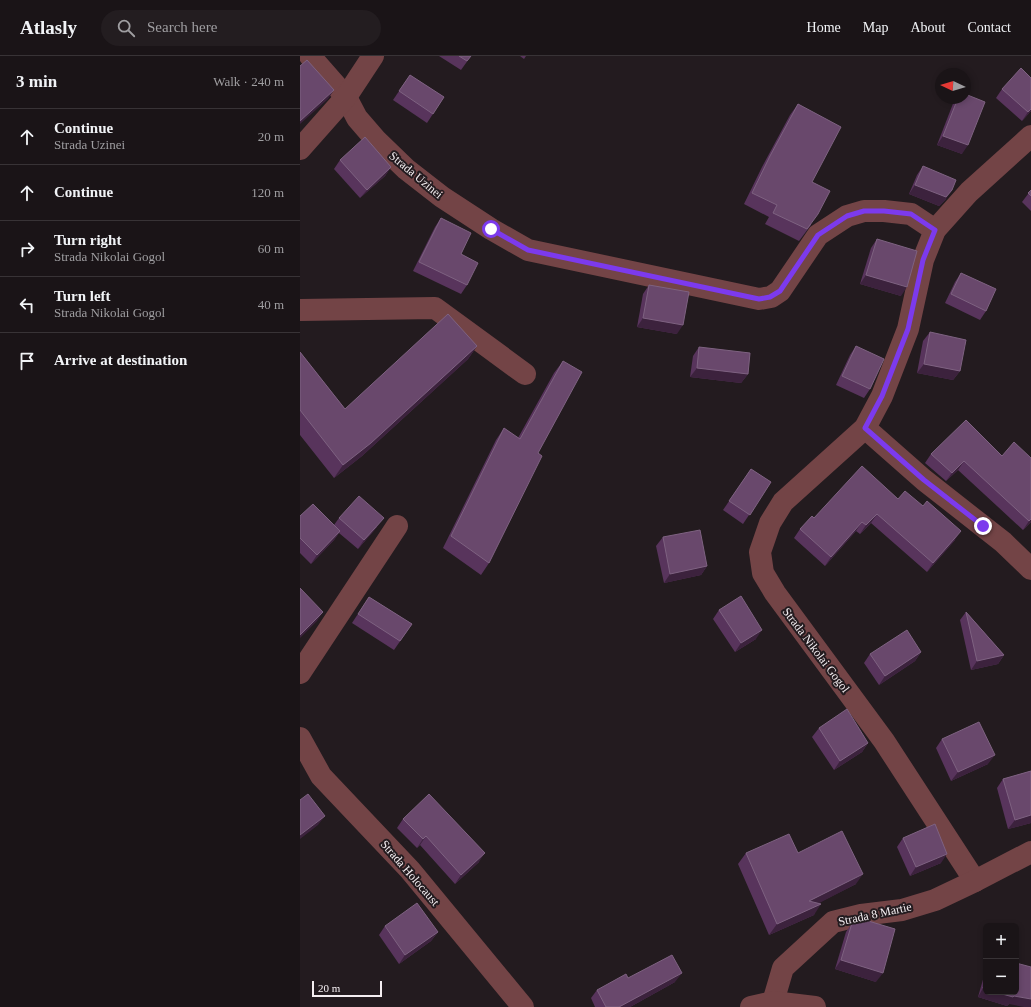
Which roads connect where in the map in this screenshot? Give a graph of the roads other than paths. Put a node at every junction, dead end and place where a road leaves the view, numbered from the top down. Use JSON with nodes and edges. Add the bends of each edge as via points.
{"nodes":[{"id":1,"x":310,"y":56,"type":"edge"},
{"id":2,"x":374,"y":56,"type":"edge"},
{"id":3,"x":346,"y":97,"type":"junction"},
{"id":4,"x":1031,"y":136,"type":"edge"},
{"id":5,"x":300,"y":149,"type":"edge"},
{"id":6,"x":935,"y":230,"type":"junction"},
{"id":7,"x":300,"y":310,"type":"edge"},
{"id":8,"x":525,"y":374,"type":"dead end"},
{"id":9,"x":865,"y":428,"type":"junction"},
{"id":10,"x":397,"y":526,"type":"dead end"},
{"id":11,"x":1031,"y":569,"type":"edge"},
{"id":12,"x":300,"y":673,"type":"edge"},
{"id":13,"x":300,"y":738,"type":"edge"},
{"id":14,"x":1031,"y":852,"type":"edge"},
{"id":15,"x":975,"y":881,"type":"junction"},
{"id":16,"x":773,"y":1002,"type":"junction"},
{"id":17,"x":523,"y":1007,"type":"edge"},
{"id":18,"x":751,"y":1007,"type":"edge"},
{"id":19,"x":815,"y":1007,"type":"edge"}],
"edges":[{"from":1,"to":3,"type":"street","name":"Strada Uzinei"},
{"from":2,"to":3,"type":"street"},
{"from":3,"to":5,"type":"street"},
{"from":3,"to":6,"type":"street","name":"Strada Uzinei","via":[[358,118],[376,140],[406,169],[442,197],[528,250],[553,256],[759,299],[770,297],[780,291],[818,235],[847,216],[864,211],[911,214]]},
{"from":4,"to":6,"type":"street","name":"Strada Nikolai Gogol","via":[[969,192]]},
{"from":6,"to":9,"type":"street","name":"Strada Nikolai Gogol","via":[[923,260],[908,329],[882,396]]},
{"from":7,"to":8,"type":"street","via":[[435,308]]},
{"from":9,"to":11,"type":"street","via":[[924,480],[1004,542]]},
{"from":9,"to":15,"type":"street","name":"Strada Nikolai Gogol","via":[[783,502],[770,523],[760,552],[763,573],[774,593],[884,741]]},
{"from":10,"to":12,"type":"street"},
{"from":13,"to":17,"type":"street","name":"Strada Holocaust","via":[[321,776],[410,870]]},
{"from":14,"to":15,"type":"street","name":"Strada 8 Martie"},
{"from":15,"to":16,"type":"street","name":"Strada 8 Martie","via":[[934,900],[902,910],[861,915],[834,922],[783,968]]},
{"from":16,"to":18,"type":"street"},
{"from":16,"to":19,"type":"street"}]}
